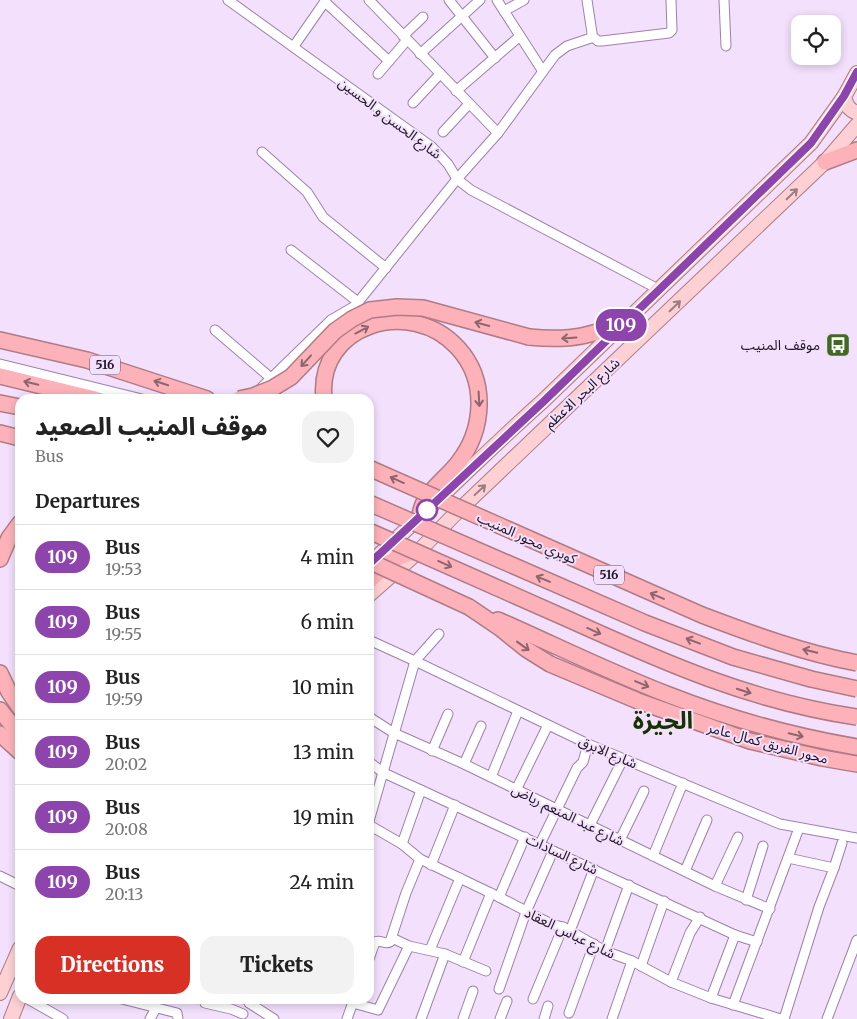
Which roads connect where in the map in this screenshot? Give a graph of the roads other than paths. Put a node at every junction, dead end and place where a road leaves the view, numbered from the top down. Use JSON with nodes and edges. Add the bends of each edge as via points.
{"nodes":[{"id":1,"x":228,"y":0,"type":"edge"},
{"id":2,"x":449,"y":0,"type":"edge"},
{"id":3,"x":480,"y":0,"type":"edge"},
{"id":4,"x":497,"y":0,"type":"edge"},
{"id":5,"x":524,"y":0,"type":"edge"},
{"id":6,"x":587,"y":0,"type":"edge"},
{"id":7,"x":671,"y":0,"type":"edge"},
{"id":8,"x":724,"y":0,"type":"edge"},
{"id":9,"x":326,"y":1,"type":"edge"},
{"id":10,"x":372,"y":1,"type":"edge"},
{"id":11,"x":504,"y":11,"type":"junction"},
{"id":12,"x":462,"y":16,"type":"junction"},
{"id":13,"x":423,"y":17,"type":"dead end"},
{"id":14,"x":520,"y":36,"type":"junction"},
{"id":15,"x":592,"y":36,"type":"junction"},
{"id":16,"x":405,"y":38,"type":"junction"},
{"id":17,"x":294,"y":46,"type":"junction"},
{"id":18,"x":726,"y":46,"type":"dead end"},
{"id":19,"x":420,"y":54,"type":"junction"},
{"id":20,"x":495,"y":58,"type":"junction"},
{"id":21,"x":389,"y":61,"type":"junction"},
{"id":22,"x":542,"y":70,"type":"junction"},
{"id":23,"x":857,"y":72,"type":"edge"},
{"id":24,"x":378,"y":74,"type":"dead end"},
{"id":25,"x":440,"y":74,"type":"junction"},
{"id":26,"x":456,"y":91,"type":"junction"},
{"id":27,"x":844,"y":96,"type":"junction"},
{"id":28,"x":413,"y":103,"type":"dead end"},
{"id":29,"x":469,"y":104,"type":"junction"},
{"id":30,"x":857,"y":113,"type":"edge"},
{"id":31,"x":857,"y":125,"type":"edge"},
{"id":32,"x":443,"y":132,"type":"dead end"},
{"id":33,"x":819,"y":132,"type":"junction"},
{"id":34,"x":498,"y":133,"type":"junction"},
{"id":35,"x":838,"y":146,"type":"junction"},
{"id":36,"x":857,"y":150,"type":"edge"},
{"id":37,"x":262,"y":152,"type":"dead end"},
{"id":38,"x":825,"y":162,"type":"junction"},
{"id":39,"x":457,"y":179,"type":"junction"},
{"id":40,"x":291,"y":250,"type":"dead end"},
{"id":41,"x":386,"y":268,"type":"junction"},
{"id":42,"x":658,"y":289,"type":"junction"},
{"id":43,"x":358,"y":302,"type":"junction"},
{"id":44,"x":631,"y":316,"type":"junction"},
{"id":45,"x":215,"y":330,"type":"dead end"},
{"id":46,"x":0,"y":340,"type":"edge"},
{"id":47,"x":0,"y":364,"type":"edge"},
{"id":48,"x":0,"y":376,"type":"edge"},
{"id":49,"x":272,"y":379,"type":"junction"},
{"id":50,"x":74,"y":394,"type":"edge"},
{"id":51,"x":122,"y":394,"type":"edge"},
{"id":52,"x":192,"y":394,"type":"edge"},
{"id":53,"x":250,"y":394,"type":"edge"},
{"id":54,"x":258,"y":394,"type":"edge"},
{"id":55,"x":324,"y":394,"type":"edge"},
{"id":56,"x":543,"y":402,"type":"junction"},
{"id":57,"x":0,"y":403,"type":"edge"},
{"id":58,"x":15,"y":406,"type":"edge"},
{"id":59,"x":557,"y":418,"type":"junction"},
{"id":60,"x":517,"y":424,"type":"junction"},
{"id":61,"x":0,"y":434,"type":"edge"},
{"id":62,"x":15,"y":437,"type":"edge"},
{"id":63,"x":533,"y":440,"type":"junction"},
{"id":64,"x":374,"y":470,"type":"edge"},
{"id":65,"x":374,"y":505,"type":"edge"},
{"id":66,"x":420,"y":518,"type":"junction"},
{"id":67,"x":15,"y":530,"type":"edge"},
{"id":68,"x":374,"y":533,"type":"edge"},
{"id":69,"x":418,"y":552,"type":"junction"},
{"id":70,"x":374,"y":558,"type":"edge"},
{"id":71,"x":0,"y":559,"type":"edge"},
{"id":72,"x":374,"y":564,"type":"edge"},
{"id":73,"x":374,"y":577,"type":"edge"},
{"id":74,"x":374,"y":592,"type":"edge"},
{"id":75,"x":469,"y":607,"type":"junction"},
{"id":76,"x":439,"y":634,"type":"dead end"},
{"id":77,"x":374,"y":642,"type":"edge"},
{"id":78,"x":416,"y":661,"type":"junction"},
{"id":79,"x":857,"y":662,"type":"edge"},
{"id":80,"x":0,"y":673,"type":"edge"},
{"id":81,"x":857,"y":689,"type":"edge"},
{"id":82,"x":15,"y":701,"type":"edge"},
{"id":83,"x":0,"y":710,"type":"edge"},
{"id":84,"x":518,"y":711,"type":"junction"},
{"id":85,"x":448,"y":714,"type":"dead end"},
{"id":86,"x":857,"y":717,"type":"edge"},
{"id":87,"x":374,"y":720,"type":"edge"},
{"id":88,"x":548,"y":725,"type":"junction"},
{"id":89,"x":481,"y":726,"type":"dead end"},
{"id":90,"x":15,"y":729,"type":"edge"},
{"id":91,"x":394,"y":733,"type":"junction"},
{"id":92,"x":0,"y":734,"type":"edge"},
{"id":93,"x":588,"y":744,"type":"junction"},
{"id":94,"x":857,"y":747,"type":"edge"},
{"id":95,"x":15,"y":748,"type":"edge"},
{"id":96,"x":432,"y":751,"type":"junction"},
{"id":97,"x":623,"y":759,"type":"junction"},
{"id":98,"x":464,"y":764,"type":"junction"},
{"id":99,"x":857,"y":764,"type":"edge"},
{"id":100,"x":374,"y":766,"type":"edge"},
{"id":101,"x":384,"y":773,"type":"junction"},
{"id":102,"x":491,"y":777,"type":"junction"},
{"id":103,"x":683,"y":784,"type":"junction"},
{"id":104,"x":421,"y":790,"type":"junction"},
{"id":105,"x":516,"y":790,"type":"junction"},
{"id":106,"x":644,"y":791,"type":"dead end"},
{"id":107,"x":374,"y":805,"type":"edge"},
{"id":108,"x":454,"y":805,"type":"junction"},
{"id":109,"x":556,"y":809,"type":"junction"},
{"id":110,"x":707,"y":820,"type":"dead end"},
{"id":111,"x":590,"y":825,"type":"junction"},
{"id":112,"x":374,"y":828,"type":"edge"},
{"id":113,"x":799,"y":828,"type":"junction"},
{"id":114,"x":738,"y":837,"type":"dead end"},
{"id":115,"x":525,"y":838,"type":"junction"},
{"id":116,"x":857,"y":838,"type":"edge"},
{"id":117,"x":620,"y":840,"type":"junction"},
{"id":118,"x":842,"y":843,"type":"dead end"},
{"id":119,"x":402,"y":844,"type":"junction"},
{"id":120,"x":540,"y":844,"type":"junction"},
{"id":121,"x":763,"y":846,"type":"dead end"},
{"id":122,"x":553,"y":851,"type":"junction"},
{"id":123,"x":653,"y":856,"type":"junction"},
{"id":124,"x":788,"y":858,"type":"junction"},
{"id":125,"x":420,"y":860,"type":"junction"},
{"id":126,"x":432,"y":865,"type":"junction"},
{"id":127,"x":834,"y":868,"type":"junction"},
{"id":128,"x":594,"y":869,"type":"junction"},
{"id":129,"x":685,"y":871,"type":"junction"},
{"id":130,"x":0,"y":876,"type":"edge"},
{"id":131,"x":460,"y":878,"type":"junction"},
{"id":132,"x":15,"y":884,"type":"edge"},
{"id":133,"x":629,"y":885,"type":"junction"},
{"id":134,"x":715,"y":886,"type":"junction"},
{"id":135,"x":495,"y":895,"type":"junction"},
{"id":136,"x":746,"y":900,"type":"junction"},
{"id":137,"x":664,"y":901,"type":"junction"},
{"id":138,"x":770,"y":909,"type":"junction"},
{"id":139,"x":526,"y":912,"type":"junction"},
{"id":140,"x":700,"y":917,"type":"junction"},
{"id":141,"x":566,"y":929,"type":"junction"},
{"id":142,"x":735,"y":935,"type":"junction"},
{"id":143,"x":392,"y":938,"type":"junction"},
{"id":144,"x":857,"y":940,"type":"edge"},
{"id":145,"x":757,"y":942,"type":"junction"},
{"id":146,"x":594,"y":944,"type":"junction"},
{"id":147,"x":374,"y":945,"type":"edge"},
{"id":148,"x":410,"y":946,"type":"junction"},
{"id":149,"x":430,"y":950,"type":"junction"},
{"id":150,"x":605,"y":951,"type":"junction"},
{"id":151,"x":445,"y":954,"type":"junction"},
{"id":152,"x":15,"y":959,"type":"edge"},
{"id":153,"x":463,"y":962,"type":"junction"},
{"id":154,"x":632,"y":962,"type":"junction"},
{"id":155,"x":640,"y":966,"type":"junction"},
{"id":156,"x":486,"y":971,"type":"dead end"},
{"id":157,"x":671,"y":982,"type":"junction"},
{"id":158,"x":499,"y":989,"type":"dead end"},
{"id":159,"x":473,"y":991,"type":"dead end"},
{"id":160,"x":0,"y":993,"type":"edge"},
{"id":161,"x":711,"y":998,"type":"junction"},
{"id":162,"x":533,"y":999,"type":"dead end"},
{"id":163,"x":507,"y":1001,"type":"dead end"},
{"id":164,"x":17,"y":1004,"type":"edge"},
{"id":165,"x":37,"y":1004,"type":"edge"},
{"id":166,"x":142,"y":1004,"type":"edge"},
{"id":167,"x":209,"y":1004,"type":"edge"},
{"id":168,"x":247,"y":1004,"type":"edge"},
{"id":169,"x":253,"y":1004,"type":"edge"},
{"id":170,"x":352,"y":1004,"type":"edge"},
{"id":171,"x":358,"y":1004,"type":"edge"},
{"id":172,"x":733,"y":1005,"type":"junction"},
{"id":173,"x":548,"y":1006,"type":"dead end"},
{"id":174,"x":156,"y":1008,"type":"junction"},
{"id":175,"x":569,"y":1013,"type":"dead end"},
{"id":176,"x":377,"y":1015,"type":"edge"},
{"id":177,"x":242,"y":1017,"type":"edge"},
{"id":178,"x":11,"y":1019,"type":"edge"},
{"id":179,"x":63,"y":1019,"type":"edge"},
{"id":180,"x":150,"y":1019,"type":"edge"},
{"id":181,"x":178,"y":1019,"type":"edge"},
{"id":182,"x":274,"y":1019,"type":"edge"},
{"id":183,"x":347,"y":1019,"type":"edge"},
{"id":184,"x":421,"y":1019,"type":"edge"},
{"id":185,"x":463,"y":1019,"type":"edge"},
{"id":186,"x":500,"y":1019,"type":"edge"},
{"id":187,"x":544,"y":1019,"type":"edge"},
{"id":188,"x":612,"y":1019,"type":"edge"},
{"id":189,"x":782,"y":1019,"type":"edge"},
{"id":190,"x":827,"y":1019,"type":"edge"}],
"edges":[{"from":1,"to":17,"type":"street","name":"شارع الحسن و الحسين"},
{"from":2,"to":12,"type":"street"},
{"from":3,"to":12,"type":"street"},
{"from":4,"to":11,"type":"street"},
{"from":5,"to":11,"type":"street"},
{"from":6,"to":15,"type":"street"},
{"from":7,"to":15,"type":"street","via":[[672,30],[669,33],[602,41]]},
{"from":8,"to":18,"type":"street"},
{"from":9,"to":17,"type":"street"},
{"from":9,"to":21,"type":"street"},
{"from":10,"to":16,"type":"street"},
{"from":11,"to":14,"type":"street"},
{"from":12,"to":19,"type":"street"},
{"from":12,"to":20,"type":"street"},
{"from":13,"to":16,"type":"street"},
{"from":14,"to":20,"type":"street"},
{"from":14,"to":22,"type":"street"},
{"from":15,"to":22,"type":"street","via":[[560,50]]},
{"from":16,"to":19,"type":"street"},
{"from":16,"to":21,"type":"street"},
{"from":17,"to":39,"type":"street","name":"شارع الحسن و الحسين","via":[[432,147]]},
{"from":19,"to":25,"type":"street"},
{"from":20,"to":26,"type":"street"},
{"from":21,"to":24,"type":"street"},
{"from":22,"to":34,"type":"street"},
{"from":23,"to":27,"type":"main road","name":"شارع البحر الاعظم"},
{"from":25,"to":26,"type":"street"},
{"from":25,"to":28,"type":"street"},
{"from":26,"to":29,"type":"street"},
{"from":27,"to":30,"type":"main road","via":[[845,104]]},
{"from":27,"to":33,"type":"main road","name":"شارع البحر الاعظم"},
{"from":29,"to":32,"type":"street"},
{"from":29,"to":34,"type":"street"},
{"from":31,"to":35,"type":"main road","name":"شارع البحر الاعظم"},
{"from":33,"to":35,"type":"main road","via":[[831,136]]},
{"from":33,"to":42,"type":"main road","name":"شارع البحر الاعظم"},
{"from":34,"to":39,"type":"street"},
{"from":35,"to":38,"type":"main road","name":"شارع البحر الاعظم"},
{"from":36,"to":38,"type":"highway"},
{"from":37,"to":41,"type":"street","via":[[307,192],[323,216]]},
{"from":59,"to":38,"type":"main road","name":"شارع البحر الاعظم","one_way":true},
{"from":39,"to":41,"type":"street"},
{"from":39,"to":42,"type":"street","name":"شارع الحسن و الحسين","via":[[471,190]]},
{"from":40,"to":43,"type":"street"},
{"from":41,"to":43,"type":"street"},
{"from":42,"to":44,"type":"main road","name":"شارع البحر الاعظم"},
{"from":43,"to":49,"type":"street","via":[[331,320]]},
{"from":44,"to":54,"type":"highway","one_way":true,"bridge":true,"via":[[612,327],[572,339],[530,337],[423,308],[370,310],[335,330],[291,377]]},
{"from":44,"to":56,"type":"main road","name":"شارع البحر الاعظم"},
{"from":45,"to":49,"type":"street"},
{"from":52,"to":46,"type":"highway","number":"516","one_way":true,"via":[[87,360]]},
{"from":47,"to":51,"type":"street"},
{"from":50,"to":48,"type":"highway","one_way":true},
{"from":49,"to":53,"type":"street"},
{"from":55,"to":66,"type":"highway","one_way":true,"via":[[326,377],[339,348],[362,329],[376,324],[390,320],[420,323],[434,328],[459,348],[472,368],[479,390],[478,420],[474,435],[458,463],[422,504]]},
{"from":56,"to":59,"type":"main road","via":[[547,412]]},
{"from":56,"to":60,"type":"main road","name":"شارع البحر الاعظم"},
{"from":57,"to":58,"type":"highway"},
{"from":59,"to":63,"type":"main road","name":"شارع البحر الاعظم"},
{"from":60,"to":63,"type":"main road","via":[[527,430]]},
{"from":60,"to":66,"type":"main road","name":"شارع البحر الاعظم"},
{"from":61,"to":62,"type":"highway"},
{"from":69,"to":63,"type":"main road","name":"شارع البحر الاعظم","one_way":true},
{"from":79,"to":64,"type":"highway","name":"كوبري محور المنيب","number":"516","one_way":true,"bridge":true,"via":[[751,634],[702,615]]},
{"from":81,"to":65,"type":"highway","number":"516","one_way":true,"bridge":true,"via":[[811,680],[733,657],[645,623]]},
{"from":66,"to":70,"type":"main road","name":"شارع البحر الاعظم"},
{"from":67,"to":71,"type":"highway"},
{"from":68,"to":86,"type":"highway","one_way":true,"bridge":true,"via":[[675,667],[762,697]]},
{"from":69,"to":73,"type":"highway","via":[[394,559]]},
{"from":69,"to":74,"type":"main road","name":"شارع البحر الاعظم"},
{"from":72,"to":75,"type":"highway","bridge":true},
{"from":75,"to":94,"type":"highway","one_way":true,"via":[[700,707],[794,734]]},
{"from":75,"to":99,"type":"highway","name":"محور الفريق كمال عامر","one_way":true,"via":[[538,657],[638,701],[750,741]]},
{"from":76,"to":78,"type":"street"},
{"from":77,"to":78,"type":"street","name":"شارع الابرق"},
{"from":78,"to":84,"type":"street","name":"شارع الابرق"},
{"from":78,"to":91,"type":"street"},
{"from":80,"to":82,"type":"highway"},
{"from":83,"to":90,"type":"highway"},
{"from":84,"to":88,"type":"street","name":"شارع الابرق"},
{"from":84,"to":102,"type":"street"},
{"from":85,"to":96,"type":"street"},
{"from":87,"to":91,"type":"street","name":"شارع عبد المنعم رياض"},
{"from":88,"to":93,"type":"street","name":"شارع الابرق"},
{"from":88,"to":105,"type":"street"},
{"from":89,"to":98,"type":"street"},
{"from":91,"to":96,"type":"street","name":"شارع عبد المنعم رياض"},
{"from":91,"to":101,"type":"street"},
{"from":92,"to":95,"type":"highway"},
{"from":93,"to":97,"type":"street","name":"شارع الابرق"},
{"from":93,"to":109,"type":"street","via":[[583,762],[576,768]]},
{"from":96,"to":98,"type":"street","name":"شارع عبد المنعم رياض"},
{"from":97,"to":103,"type":"street","name":"شارع الابرق"},
{"from":97,"to":111,"type":"street"},
{"from":98,"to":102,"type":"street","name":"شارع عبد المنعم رياض"},
{"from":100,"to":101,"type":"street","name":"شارع السادات"},
{"from":101,"to":104,"type":"street","name":"شارع السادات"},
{"from":101,"to":107,"type":"street"},
{"from":102,"to":105,"type":"street","name":"شارع عبد المنعم رياض"},
{"from":103,"to":113,"type":"street","name":"شارع الابرق","via":[[780,824]]},
{"from":103,"to":123,"type":"street"},
{"from":104,"to":108,"type":"street","name":"شارع السادات"},
{"from":104,"to":119,"type":"street"},
{"from":105,"to":109,"type":"street","name":"شارع عبد المنعم رياض"},
{"from":106,"to":117,"type":"street"},
{"from":108,"to":115,"type":"street","name":"شارع السادات"},
{"from":108,"to":126,"type":"street"},
{"from":109,"to":111,"type":"street","name":"شارع عبد المنعم رياض"},
{"from":109,"to":120,"type":"street"},
{"from":110,"to":129,"type":"street"},
{"from":111,"to":117,"type":"street","name":"شارع عبد المنعم رياض"},
{"from":112,"to":119,"type":"street","name":"شارع عباس العقاد"},
{"from":113,"to":116,"type":"street","name":"شارع الابرق"},
{"from":113,"to":124,"type":"street"},
{"from":114,"to":134,"type":"street"},
{"from":115,"to":120,"type":"street","name":"شارع السادات"},
{"from":115,"to":135,"type":"street"},
{"from":117,"to":123,"type":"street","name":"شارع عبد المنعم رياض"},
{"from":118,"to":127,"type":"street"},
{"from":119,"to":125,"type":"street","name":"شارع عباس العقاد"},
{"from":120,"to":122,"type":"street","name":"شارع السادات"},
{"from":121,"to":136,"type":"street"},
{"from":122,"to":128,"type":"street","name":"شارع السادات"},
{"from":122,"to":139,"type":"street"},
{"from":123,"to":129,"type":"street","name":"شارع عبد المنعم رياض"},
{"from":124,"to":127,"type":"street"},
{"from":124,"to":138,"type":"street"},
{"from":125,"to":126,"type":"street","name":"شارع عباس العقاد"},
{"from":125,"to":143,"type":"street"},
{"from":126,"to":131,"type":"street","name":"شارع عباس العقاد"},
{"from":127,"to":189,"type":"street"},
{"from":128,"to":133,"type":"street","name":"شارع السادات"},
{"from":128,"to":141,"type":"street"},
{"from":129,"to":134,"type":"street","name":"شارع عبد المنعم رياض"},
{"from":130,"to":132,"type":"street"},
{"from":131,"to":135,"type":"street","name":"شارع عباس العقاد"},
{"from":131,"to":149,"type":"street"},
{"from":133,"to":137,"type":"street","name":"شارع السادات"},
{"from":133,"to":150,"type":"street"},
{"from":134,"to":136,"type":"street","name":"شارع عبد المنعم رياض"},
{"from":135,"to":139,"type":"street","name":"شارع عباس العقاد"},
{"from":135,"to":153,"type":"street"},
{"from":136,"to":138,"type":"street","name":"شارع عبد المنعم رياض"},
{"from":137,"to":140,"type":"street","name":"شارع السادات"},
{"from":137,"to":155,"type":"street"},
{"from":138,"to":145,"type":"street"},
{"from":139,"to":141,"type":"street","name":"شارع عباس العقاد"},
{"from":139,"to":158,"type":"street"},
{"from":140,"to":142,"type":"street","name":"شارع السادات"},
{"from":140,"to":157,"type":"street","via":[[690,933]]},
{"from":141,"to":146,"type":"street","name":"شارع عباس العقاد"},
{"from":141,"to":162,"type":"street"},
{"from":142,"to":145,"type":"street","name":"شارع السادات"},
{"from":142,"to":161,"type":"street"},
{"from":143,"to":147,"type":"street","via":[[389,943],[378,941]]},
{"from":143,"to":148,"type":"street"},
{"from":144,"to":190,"type":"street"},
{"from":145,"to":172,"type":"street"},
{"from":146,"to":150,"type":"street","name":"شارع عباس العقاد"},
{"from":146,"to":175,"type":"street"},
{"from":148,"to":149,"type":"street"},
{"from":148,"to":176,"type":"street"},
{"from":149,"to":151,"type":"street"},
{"from":150,"to":154,"type":"street","name":"شارع عباس العقاد"},
{"from":151,"to":153,"type":"street"},
{"from":151,"to":184,"type":"street"},
{"from":152,"to":160,"type":"main road"},
{"from":153,"to":156,"type":"street"},
{"from":154,"to":155,"type":"street","name":"شارع عباس العقاد"},
{"from":154,"to":188,"type":"street"},
{"from":155,"to":157,"type":"street","name":"شارع عباس العقاد"},
{"from":157,"to":161,"type":"street","name":"شارع عباس العقاد"},
{"from":159,"to":185,"type":"street"},
{"from":161,"to":172,"type":"street","name":"شارع عباس العقاد"},
{"from":163,"to":186,"type":"street"},
{"from":164,"to":178,"type":"main road"},
{"from":165,"to":179,"type":"street"},
{"from":166,"to":174,"type":"street"},
{"from":167,"to":177,"type":"street","via":[[231,1009]]},
{"from":168,"to":177,"type":"street"},
{"from":169,"to":182,"type":"street"},
{"from":170,"to":183,"type":"street"},
{"from":171,"to":176,"type":"street"},
{"from":172,"to":189,"type":"street","name":"شارع عباس العقاد"},
{"from":173,"to":187,"type":"street"},
{"from":174,"to":180,"type":"street"},
{"from":174,"to":181,"type":"street","via":[[178,1014]]}]}
